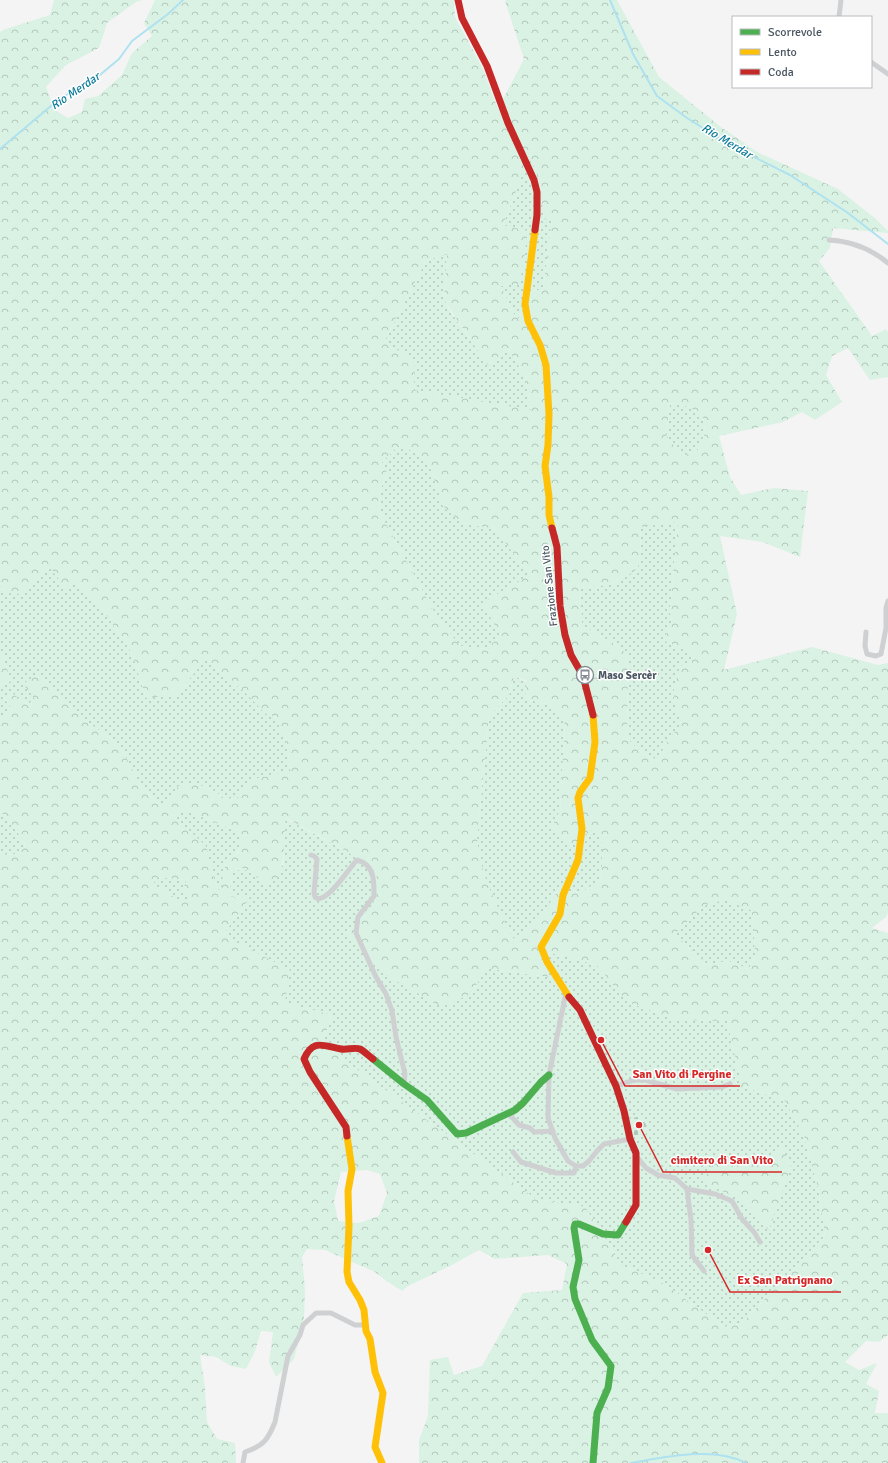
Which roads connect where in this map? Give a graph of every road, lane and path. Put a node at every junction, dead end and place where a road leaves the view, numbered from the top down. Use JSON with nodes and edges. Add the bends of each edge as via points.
{"nodes":[{"id":1,"x":458,"y":0,"type":"edge"},
{"id":2,"x":841,"y":0,"type":"edge"},
{"id":3,"x":839,"y":16,"type":"edge"},
{"id":4,"x":872,"y":63,"type":"edge"},
{"id":5,"x":888,"y":74,"type":"edge"},
{"id":6,"x":829,"y":240,"type":"dead end"},
{"id":7,"x":888,"y":263,"type":"edge"},
{"id":8,"x":888,"y":602,"type":"edge"},
{"id":9,"x":866,"y":632,"type":"dead end"},
{"id":10,"x":311,"y":855,"type":"dead end"},
{"id":11,"x":566,"y":993,"type":"junction"},
{"id":12,"x":549,"y":1075,"type":"junction"},
{"id":13,"x":404,"y":1084,"type":"junction"},
{"id":14,"x":730,"y":1084,"type":"dead end"},
{"id":15,"x":616,"y":1086,"type":"junction"},
{"id":16,"x":509,"y":1114,"type":"junction"},
{"id":17,"x":553,"y":1131,"type":"junction"},
{"id":18,"x":630,"y":1139,"type":"junction"},
{"id":19,"x":513,"y":1152,"type":"dead end"},
{"id":20,"x":637,"y":1157,"type":"junction"},
{"id":21,"x":576,"y":1166,"type":"junction"},
{"id":22,"x":688,"y":1189,"type":"junction"},
{"id":23,"x":760,"y":1242,"type":"dead end"},
{"id":24,"x":704,"y":1271,"type":"dead end"},
{"id":25,"x":365,"y":1326,"type":"junction"},
{"id":26,"x":243,"y":1463,"type":"edge"},
{"id":27,"x":382,"y":1463,"type":"edge"},
{"id":28,"x":594,"y":1463,"type":"edge"}],
"edges":[{"from":1,"to":11,"type":"street","name":"Frazione San Vito","via":[[462,18],[487,66],[537,192],[538,215],[525,304],[528,321],[546,365],[549,414],[545,466],[549,515],[557,547],[561,613],[571,655],[583,676],[592,708],[595,742],[590,778],[578,798],[582,829],[578,860],[563,895],[560,914],[541,947]]},
{"from":2,"to":3,"type":"street"},
{"from":4,"to":5,"type":"street"},
{"from":6,"to":7,"type":"street","via":[[864,247]]},
{"from":8,"to":9,"type":"street","via":[[881,654],[867,654]]},
{"from":10,"to":13,"type":"street","via":[[317,859],[314,893],[318,899],[322,899],[336,886],[357,860],[366,863],[374,875],[374,896],[358,917],[356,932],[392,1011],[405,1074]]},
{"from":11,"to":12,"type":"street"},
{"from":11,"to":15,"type":"street","via":[[580,1010]]},
{"from":12,"to":16,"type":"street"},
{"from":12,"to":17,"type":"street","via":[[548,1118]]},
{"from":13,"to":16,"type":"street","via":[[427,1100],[457,1134],[462,1135]]},
{"from":13,"to":25,"type":"street","via":[[360,1049],[315,1045],[308,1050],[304,1060],[346,1127],[352,1170],[348,1191],[348,1272],[349,1282],[364,1310]]},
{"from":14,"to":15,"type":"street","via":[[677,1088],[645,1080],[634,1080]]},
{"from":15,"to":18,"type":"street"},
{"from":16,"to":17,"type":"street","via":[[519,1125],[534,1132]]},
{"from":17,"to":21,"type":"street","via":[[568,1161]]},
{"from":18,"to":20,"type":"street"},
{"from":18,"to":21,"type":"street","via":[[604,1144],[584,1166]]},
{"from":19,"to":21,"type":"street","via":[[521,1162],[556,1173],[574,1173]]},
{"from":20,"to":22,"type":"street","via":[[646,1168],[658,1175],[675,1178]]},
{"from":20,"to":28,"type":"street","via":[[636,1205],[618,1235],[602,1234],[579,1224],[575,1224],[574,1228],[579,1260],[572,1287],[575,1299],[592,1340],[611,1366],[608,1388],[597,1413]]},
{"from":22,"to":23,"type":"street","via":[[715,1194],[732,1201]]},
{"from":22,"to":24,"type":"street","via":[[692,1255]]},
{"from":25,"to":26,"type":"street","via":[[355,1325],[332,1313],[316,1313],[303,1325],[288,1356],[272,1431],[258,1447],[245,1452]]},
{"from":25,"to":27,"type":"street","via":[[375,1372],[383,1393],[375,1447]]}]}
